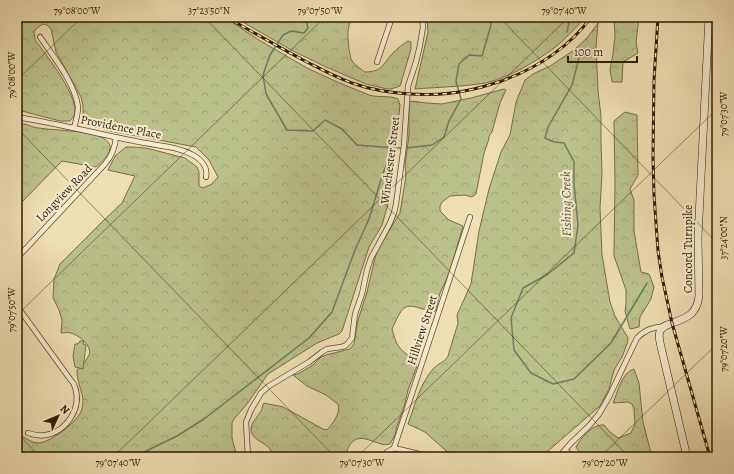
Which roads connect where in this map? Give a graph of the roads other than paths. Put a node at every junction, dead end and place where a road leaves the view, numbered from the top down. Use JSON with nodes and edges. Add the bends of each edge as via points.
{"nodes":[{"id":1,"x":392,"y":17,"type":"edge"},
{"id":2,"x":422,"y":17,"type":"edge"},
{"id":3,"x":709,"y":17,"type":"edge"},
{"id":4,"x":40,"y":37,"type":"dead end"},
{"id":5,"x":377,"y":62,"type":"dead end"},
{"id":6,"x":17,"y":117,"type":"edge"},
{"id":7,"x":74,"y":128,"type":"junction"},
{"id":8,"x":116,"y":137,"type":"junction"},
{"id":9,"x":206,"y":177,"type":"dead end"},
{"id":10,"x":470,"y":217,"type":"dead end"},
{"id":11,"x":17,"y":258,"type":"edge"},
{"id":12,"x":17,"y":306,"type":"edge"},
{"id":13,"x":664,"y":326,"type":"junction"},
{"id":14,"x":28,"y":433,"type":"dead end"},
{"id":15,"x":394,"y":448,"type":"junction"},
{"id":16,"x":565,"y":450,"type":"junction"},
{"id":17,"x":248,"y":457,"type":"edge"},
{"id":18,"x":382,"y":457,"type":"edge"},
{"id":19,"x":426,"y":457,"type":"edge"},
{"id":20,"x":559,"y":457,"type":"edge"},
{"id":21,"x":572,"y":457,"type":"edge"},
{"id":22,"x":687,"y":457,"type":"edge"}],
"edges":[{"from":1,"to":5,"type":"street"},
{"from":2,"to":17,"type":"street","name":"Winchester Street","via":[[420,45],[408,86],[404,148],[394,213],[369,264],[355,314],[352,338],[341,348],[322,352],[261,393],[246,422]]},
{"from":3,"to":13,"type":"street","name":"Concord Turnpike","via":[[698,237],[698,303],[693,313]]},
{"from":4,"to":7,"type":"street","via":[[60,66],[76,97],[78,114]]},
{"from":6,"to":7,"type":"street","name":"Providence Place"},
{"from":7,"to":8,"type":"street","name":"Providence Place"},
{"from":8,"to":9,"type":"street","name":"Providence Place","via":[[171,147],[194,155],[203,163]]},
{"from":8,"to":11,"type":"street","name":"Longview Road","via":[[115,148],[105,164]]},
{"from":10,"to":15,"type":"street","name":"Hillview Street"},
{"from":12,"to":14,"type":"street","via":[[70,379],[75,387],[76,396],[71,419],[63,428],[47,435]]},
{"from":13,"to":16,"type":"street","via":[[642,332],[637,338],[599,414]]},
{"from":13,"to":22,"type":"street","via":[[659,334],[661,347]]},
{"from":15,"to":18,"type":"street"},
{"from":15,"to":19,"type":"street"},
{"from":16,"to":20,"type":"street"},
{"from":16,"to":21,"type":"street"}]}
